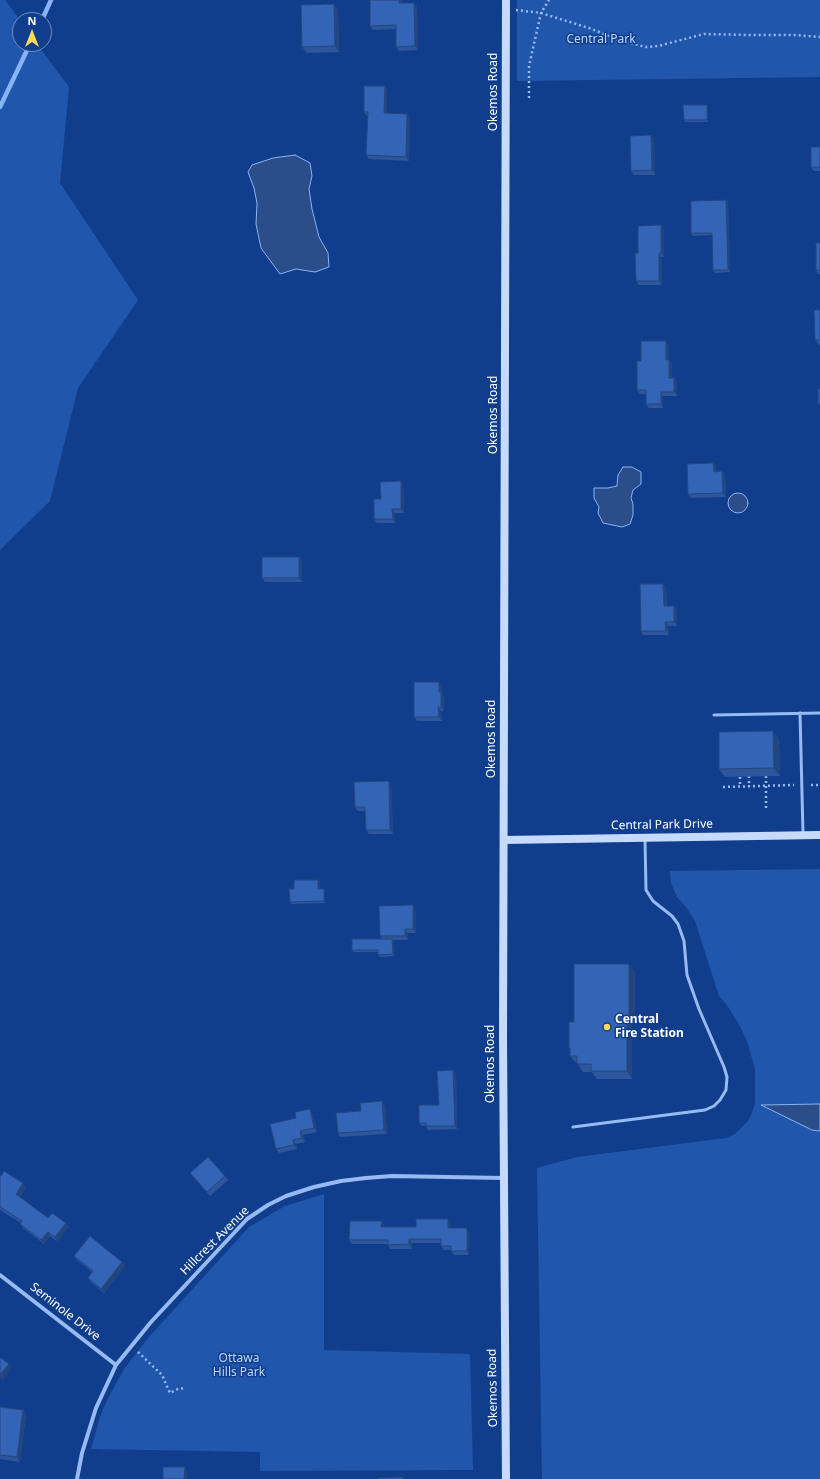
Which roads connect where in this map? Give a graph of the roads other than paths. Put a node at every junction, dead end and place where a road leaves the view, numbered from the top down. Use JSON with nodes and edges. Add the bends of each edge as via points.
{"nodes":[{"id":1,"x":506,"y":4,"type":"edge"},
{"id":2,"x":820,"y":713,"type":"edge"},
{"id":3,"x":800,"y":714,"type":"junction"},
{"id":4,"x":714,"y":715,"type":"dead end"},
{"id":5,"x":820,"y":835,"type":"edge"},
{"id":6,"x":803,"y":836,"type":"junction"},
{"id":7,"x":645,"y":838,"type":"junction"},
{"id":8,"x":504,"y":840,"type":"junction"},
{"id":9,"x":573,"y":1127,"type":"dead end"},
{"id":10,"x":503,"y":1178,"type":"junction"},
{"id":11,"x":0,"y":1275,"type":"edge"},
{"id":12,"x":116,"y":1365,"type":"junction"},
{"id":13,"x":77,"y":1479,"type":"edge"},
{"id":14,"x":506,"y":1479,"type":"edge"}],
"edges":[{"from":1,"to":8,"type":"street","name":"Okemos Road"},
{"from":2,"to":3,"type":"lane"},
{"from":3,"to":4,"type":"lane"},
{"from":3,"to":6,"type":"lane"},
{"from":5,"to":6,"type":"street","name":"Central Park Drive"},
{"from":6,"to":7,"type":"street","name":"Central Park Drive"},
{"from":7,"to":8,"type":"street","name":"Central Park Drive"},
{"from":7,"to":9,"type":"lane","via":[[646,890],[653,901],[678,924],[684,941],[687,976],[724,1067],[727,1077],[726,1090],[714,1106],[705,1110]]},
{"from":8,"to":10,"type":"street","name":"Okemos Road"},
{"from":10,"to":12,"type":"street","name":"Hillcrest Avenue","via":[[366,1178],[314,1187],[286,1196],[247,1219],[151,1322]]},
{"from":10,"to":14,"type":"street","name":"Okemos Road"},
{"from":11,"to":12,"type":"street","name":"Seminole Drive"},
{"from":12,"to":13,"type":"street","name":"Hillcrest Avenue","via":[[96,1408]]}]}
